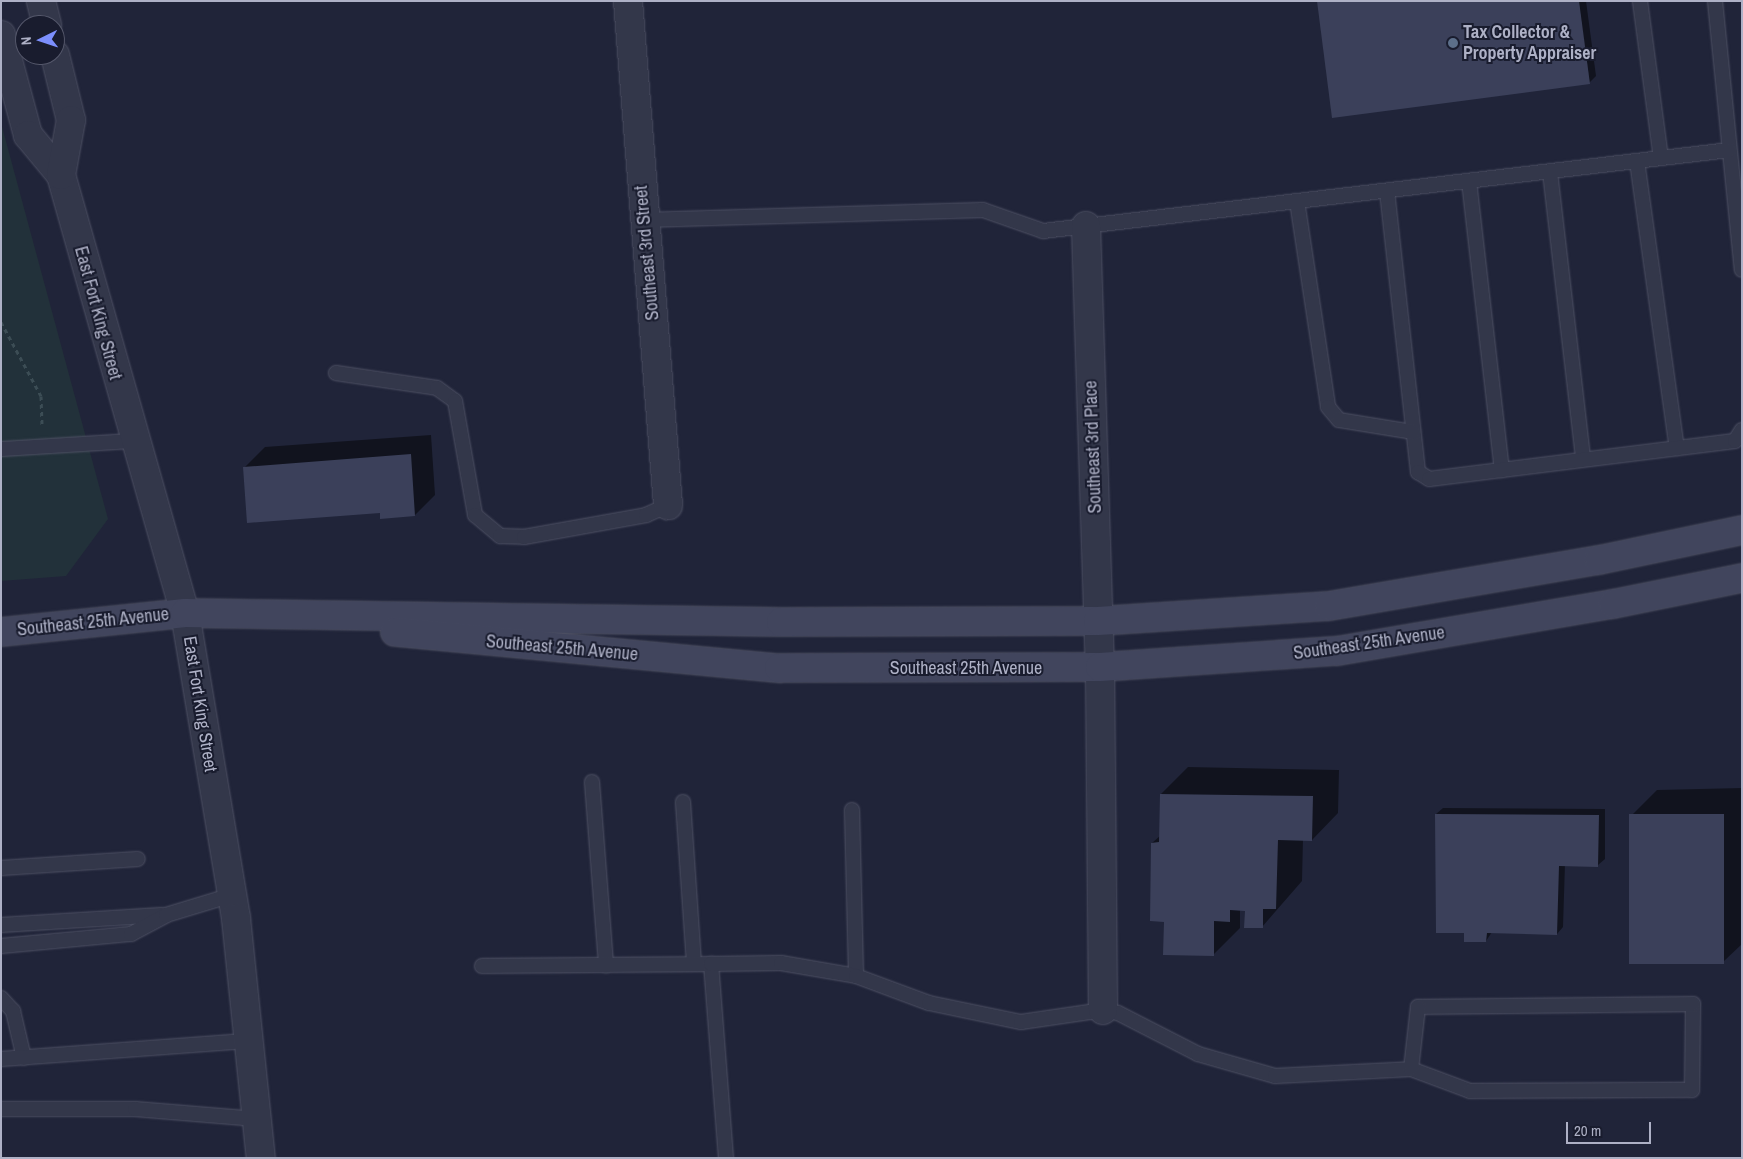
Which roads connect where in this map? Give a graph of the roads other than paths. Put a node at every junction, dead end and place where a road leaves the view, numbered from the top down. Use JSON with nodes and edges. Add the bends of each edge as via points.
{"nodes":[{"id":1,"x":41,"y":1,"type":"edge"},
{"id":2,"x":628,"y":1,"type":"edge"},
{"id":3,"x":1640,"y":1,"type":"edge"},
{"id":4,"x":1715,"y":1,"type":"edge"},
{"id":5,"x":44,"y":15,"type":"edge"},
{"id":6,"x":1,"y":35,"type":"edge"},
{"id":7,"x":57,"y":65,"type":"edge"},
{"id":8,"x":1729,"y":150,"type":"junction"},
{"id":9,"x":1661,"y":158,"type":"junction"},
{"id":10,"x":1637,"y":161,"type":"junction"},
{"id":11,"x":1550,"y":172,"type":"junction"},
{"id":12,"x":61,"y":175,"type":"junction"},
{"id":13,"x":1469,"y":181,"type":"junction"},
{"id":14,"x":1387,"y":191,"type":"junction"},
{"id":15,"x":1297,"y":201,"type":"junction"},
{"id":16,"x":643,"y":220,"type":"junction"},
{"id":17,"x":1086,"y":226,"type":"junction"},
{"id":18,"x":1742,"y":270,"type":"edge"},
{"id":19,"x":336,"y":373,"type":"dead end"},
{"id":20,"x":1742,"y":430,"type":"edge"},
{"id":21,"x":1413,"y":432,"type":"junction"},
{"id":22,"x":133,"y":440,"type":"junction"},
{"id":23,"x":1677,"y":448,"type":"junction"},
{"id":24,"x":1,"y":449,"type":"edge"},
{"id":25,"x":1583,"y":460,"type":"junction"},
{"id":26,"x":1502,"y":470,"type":"junction"},
{"id":27,"x":668,"y":505,"type":"joint"},
{"id":28,"x":1742,"y":530,"type":"edge"},
{"id":29,"x":1742,"y":578,"type":"edge"},
{"id":30,"x":185,"y":613,"type":"junction"},
{"id":31,"x":1098,"y":621,"type":"junction"},
{"id":32,"x":1,"y":632,"type":"edge"},
{"id":33,"x":1100,"y":667,"type":"junction"},
{"id":34,"x":592,"y":782,"type":"dead end"},
{"id":35,"x":683,"y":802,"type":"dead end"},
{"id":36,"x":852,"y":810,"type":"dead end"},
{"id":37,"x":138,"y":859,"type":"dead end"},
{"id":38,"x":1,"y":868,"type":"edge"},
{"id":39,"x":232,"y":895,"type":"junction"},
{"id":40,"x":166,"y":915,"type":"junction"},
{"id":41,"x":38,"y":921,"type":"junction"},
{"id":42,"x":1,"y":924,"type":"edge"},
{"id":43,"x":40,"y":943,"type":"junction"},
{"id":44,"x":1,"y":946,"type":"edge"},
{"id":45,"x":694,"y":964,"type":"junction"},
{"id":46,"x":711,"y":964,"type":"junction"},
{"id":47,"x":606,"y":965,"type":"junction"},
{"id":48,"x":482,"y":966,"type":"dead end"},
{"id":49,"x":856,"y":976,"type":"junction"},
{"id":50,"x":1,"y":998,"type":"edge"},
{"id":51,"x":1103,"y":1010,"type":"junction"},
{"id":52,"x":249,"y":1040,"type":"junction"},
{"id":53,"x":24,"y":1058,"type":"junction"},
{"id":54,"x":1,"y":1059,"type":"edge"},
{"id":55,"x":1411,"y":1069,"type":"junction"},
{"id":56,"x":1,"y":1110,"type":"edge"},
{"id":57,"x":257,"y":1119,"type":"junction"},
{"id":58,"x":261,"y":1158,"type":"edge"},
{"id":59,"x":726,"y":1158,"type":"edge"}],
"edges":[{"from":1,"to":5,"type":"street"},
{"from":2,"to":16,"type":"street","name":"Southeast 3rd Street"},
{"from":3,"to":9,"type":"lane"},
{"from":4,"to":8,"type":"lane"},
{"from":6,"to":12,"type":"street","name":"East Fort King Street","via":[[28,135]]},
{"from":7,"to":12,"type":"street","name":"East Fort King Street","via":[[71,120]]},
{"from":8,"to":9,"type":"lane"},
{"from":8,"to":18,"type":"lane"},
{"from":9,"to":10,"type":"lane"},
{"from":10,"to":11,"type":"lane"},
{"from":10,"to":23,"type":"lane"},
{"from":11,"to":13,"type":"lane"},
{"from":11,"to":25,"type":"lane"},
{"from":12,"to":22,"type":"street","name":"East Fort King Street"},
{"from":13,"to":14,"type":"lane"},
{"from":13,"to":26,"type":"lane"},
{"from":14,"to":15,"type":"lane"},
{"from":14,"to":21,"type":"lane"},
{"from":15,"to":17,"type":"lane"},
{"from":15,"to":21,"type":"lane","via":[[1328,407],[1339,420]]},
{"from":16,"to":17,"type":"lane","via":[[984,210],[1043,231]]},
{"from":16,"to":27,"type":"street","name":"Southeast 3rd Street"},
{"from":17,"to":31,"type":"street","name":"Southeast 3rd Place"},
{"from":19,"to":27,"type":"lane","via":[[437,388],[455,401],[475,514],[500,536],[524,537],[637,517]]},
{"from":20,"to":23,"type":"lane","via":[[1735,440]]},
{"from":21,"to":26,"type":"lane","via":[[1418,472],[1429,479]]},
{"from":22,"to":24,"type":"lane"},
{"from":22,"to":30,"type":"street","name":"East Fort King Street"},
{"from":23,"to":25,"type":"lane"},
{"from":25,"to":26,"type":"lane"},
{"from":28,"to":31,"type":"main road","name":"Southeast 25th Avenue","via":[[1599,560],[1329,606]]},
{"from":29,"to":33,"type":"main road","name":"Southeast 25th Avenue","via":[[1613,604],[1338,651]]},
{"from":30,"to":31,"type":"main road","name":"Southeast 25th Avenue","via":[[781,622]]},
{"from":30,"to":32,"type":"main road","name":"Southeast 25th Avenue"},
{"from":30,"to":33,"type":"main road","name":"Southeast 25th Avenue","via":[[779,668]]},
{"from":30,"to":39,"type":"street","name":"East Fort King Street"},
{"from":31,"to":33,"type":"street","name":"Southeast 3rd Place"},
{"from":33,"to":51,"type":"street","name":"Southeast 3rd Place"},
{"from":34,"to":47,"type":"lane"},
{"from":35,"to":45,"type":"lane"},
{"from":36,"to":49,"type":"lane"},
{"from":37,"to":38,"type":"lane"},
{"from":39,"to":40,"type":"lane"},
{"from":39,"to":52,"type":"street","name":"East Fort King Street"},
{"from":40,"to":41,"type":"lane"},
{"from":40,"to":43,"type":"lane","via":[[131,934]]},
{"from":41,"to":42,"type":"lane"},
{"from":41,"to":43,"type":"lane"},
{"from":43,"to":44,"type":"lane"},
{"from":45,"to":46,"type":"lane"},
{"from":45,"to":47,"type":"lane"},
{"from":46,"to":49,"type":"lane","via":[[781,963]]},
{"from":46,"to":59,"type":"lane"},
{"from":47,"to":48,"type":"lane"},
{"from":49,"to":51,"type":"lane","via":[[929,1003],[1021,1022]]},
{"from":50,"to":53,"type":"lane","via":[[13,1011]]},
{"from":51,"to":55,"type":"lane","via":[[1118,1013],[1198,1054],[1275,1076]]},
{"from":52,"to":53,"type":"lane"},
{"from":52,"to":57,"type":"street","name":"East Fort King Street"},
{"from":53,"to":54,"type":"lane"},
{"from":55,"to":55,"type":"lane","via":[[1470,1091],[1692,1090],[1692,1004],[1418,1007]]},
{"from":56,"to":57,"type":"lane","via":[[136,1109]]},
{"from":57,"to":58,"type":"street","name":"East Fort King Street"}]}
